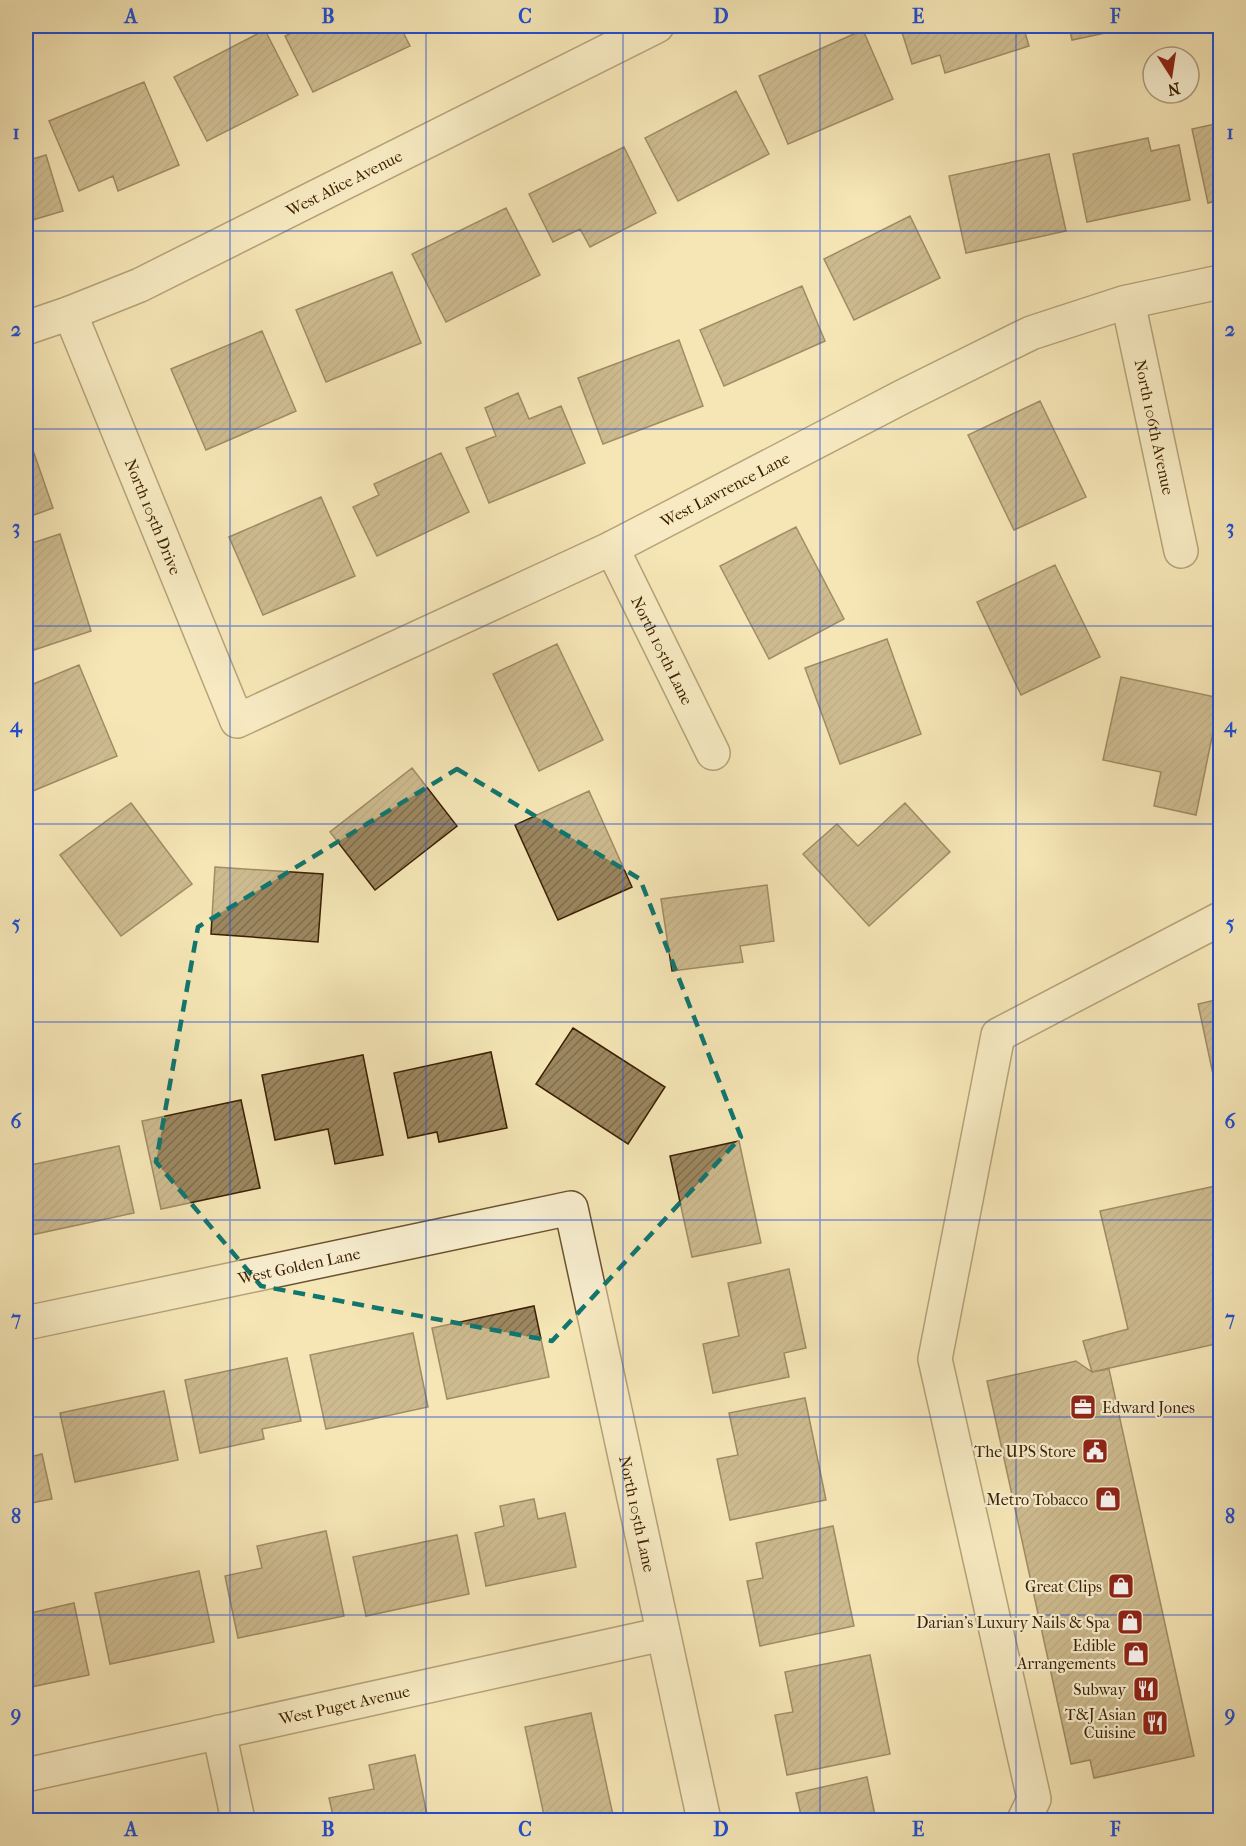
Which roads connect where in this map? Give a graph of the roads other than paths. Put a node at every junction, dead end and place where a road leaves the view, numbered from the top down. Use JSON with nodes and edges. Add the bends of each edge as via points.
{"nodes":[{"id":1,"x":657,"y":26,"type":"edge"},
{"id":2,"x":1221,"y":282,"type":"edge"},
{"id":3,"x":1128,"y":302,"type":"junction"},
{"id":4,"x":70,"y":313,"type":"junction"},
{"id":5,"x":26,"y":328,"type":"edge"},
{"id":6,"x":612,"y":548,"type":"junction"},
{"id":7,"x":1181,"y":551,"type":"dead end"},
{"id":8,"x":237,"y":721,"type":"joint"},
{"id":9,"x":713,"y":753,"type":"dead end"},
{"id":10,"x":1221,"y":919,"type":"edge"},
{"id":11,"x":571,"y":1208,"type":"joint"},
{"id":12,"x":26,"y":1323,"type":"edge"},
{"id":13,"x":663,"y":1634,"type":"junction"},
{"id":14,"x":219,"y":1732,"type":"junction"},
{"id":15,"x":26,"y":1774,"type":"edge"},
{"id":16,"x":238,"y":1821,"type":"edge"},
{"id":17,"x":704,"y":1821,"type":"edge"},
{"id":18,"x":1024,"y":1821,"type":"edge"}],
"edges":[{"from":1,"to":4,"type":"street","name":"West Alice Avenue","via":[[140,285]]},
{"from":2,"to":3,"type":"street","name":"West Lawrence Lane"},
{"from":3,"to":6,"type":"street","name":"West Lawrence Lane","via":[[1031,333]]},
{"from":3,"to":7,"type":"street","name":"North 106th Avenue"},
{"from":4,"to":5,"type":"street","name":"West Alice Avenue"},
{"from":4,"to":8,"type":"street","name":"North 105th Drive"},
{"from":6,"to":8,"type":"street","name":"West Lawrence Lane"},
{"from":6,"to":9,"type":"street","name":"North 105th Lane"},
{"from":10,"to":18,"type":"street","via":[[998,1035],[935,1359],[1034,1799]]},
{"from":11,"to":12,"type":"street","name":"West Golden Lane"},
{"from":11,"to":13,"type":"street","name":"North 105th Lane"},
{"from":13,"to":14,"type":"street","name":"West Puget Avenue"},
{"from":13,"to":17,"type":"street","name":"North 105th Lane"},
{"from":14,"to":15,"type":"street","name":"West Puget Avenue"},
{"from":14,"to":16,"type":"street"}]}
